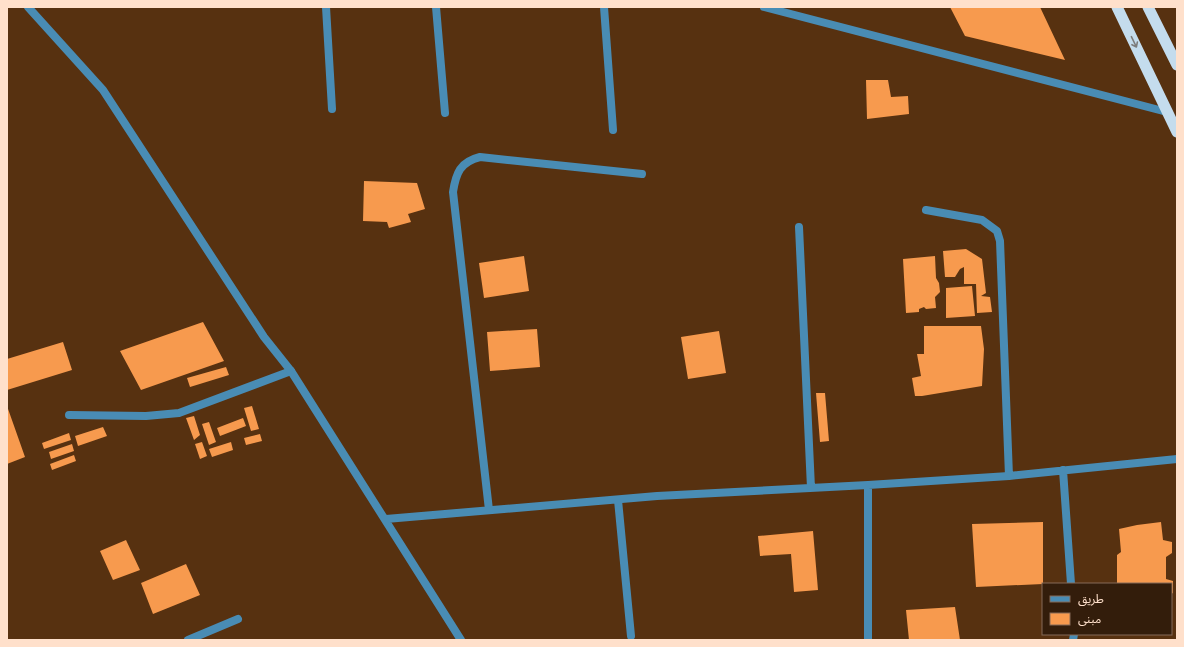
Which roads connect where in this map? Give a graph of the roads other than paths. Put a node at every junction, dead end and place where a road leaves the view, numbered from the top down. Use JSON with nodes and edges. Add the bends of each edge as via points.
{"nodes":[{"id":1,"x":28,"y":7,"type":"edge"},
{"id":2,"x":326,"y":7,"type":"edge"},
{"id":3,"x":436,"y":7,"type":"edge"},
{"id":4,"x":604,"y":7,"type":"edge"},
{"id":5,"x":764,"y":7,"type":"edge"},
{"id":6,"x":1117,"y":7,"type":"edge"},
{"id":7,"x":1148,"y":7,"type":"edge"},
{"id":8,"x":1177,"y":65,"type":"edge"},
{"id":9,"x":332,"y":109,"type":"dead end"},
{"id":10,"x":1167,"y":112,"type":"junction"},
{"id":11,"x":445,"y":113,"type":"dead end"},
{"id":12,"x":613,"y":130,"type":"dead end"},
{"id":13,"x":1177,"y":132,"type":"edge"},
{"id":14,"x":642,"y":174,"type":"dead end"},
{"id":15,"x":926,"y":210,"type":"dead end"},
{"id":16,"x":799,"y":227,"type":"dead end"},
{"id":17,"x":291,"y":371,"type":"junction"},
{"id":18,"x":69,"y":415,"type":"dead end"},
{"id":19,"x":1177,"y":459,"type":"edge"},
{"id":20,"x":1063,"y":470,"type":"junction"},
{"id":21,"x":1009,"y":476,"type":"junction"},
{"id":22,"x":868,"y":485,"type":"junction"},
{"id":23,"x":811,"y":488,"type":"junction"},
{"id":24,"x":618,"y":500,"type":"junction"},
{"id":25,"x":489,"y":510,"type":"junction"},
{"id":26,"x":386,"y":520,"type":"junction"},
{"id":27,"x":1071,"y":583,"type":"edge"},
{"id":28,"x":238,"y":619,"type":"dead end"},
{"id":29,"x":631,"y":636,"type":"dead end"},
{"id":30,"x":188,"y":640,"type":"edge"},
{"id":31,"x":461,"y":640,"type":"edge"},
{"id":32,"x":868,"y":640,"type":"edge"}],
"edges":[{"from":1,"to":17,"type":"street","via":[[103,90],[264,337]]},
{"from":2,"to":9,"type":"street"},
{"from":3,"to":11,"type":"street"},
{"from":4,"to":12,"type":"street"},
{"from":5,"to":10,"type":"street"},
{"from":6,"to":10,"type":"highway","one_way":true},
{"from":7,"to":8,"type":"highway"},
{"from":10,"to":13,"type":"highway"},
{"from":14,"to":25,"type":"street","via":[[480,157],[462,166],[458,174],[453,192]]},
{"from":15,"to":21,"type":"street","via":[[982,220],[997,231],[1000,241]]},
{"from":16,"to":23,"type":"street"},
{"from":17,"to":18,"type":"street","via":[[179,413],[146,416]]},
{"from":17,"to":26,"type":"street"},
{"from":19,"to":20,"type":"street"},
{"from":20,"to":21,"type":"street"},
{"from":20,"to":27,"type":"street"},
{"from":21,"to":22,"type":"street"},
{"from":22,"to":23,"type":"street"},
{"from":22,"to":32,"type":"street"},
{"from":23,"to":24,"type":"street"},
{"from":24,"to":25,"type":"street"},
{"from":24,"to":29,"type":"street"},
{"from":25,"to":26,"type":"street"},
{"from":26,"to":31,"type":"street"},
{"from":28,"to":30,"type":"street"}]}
